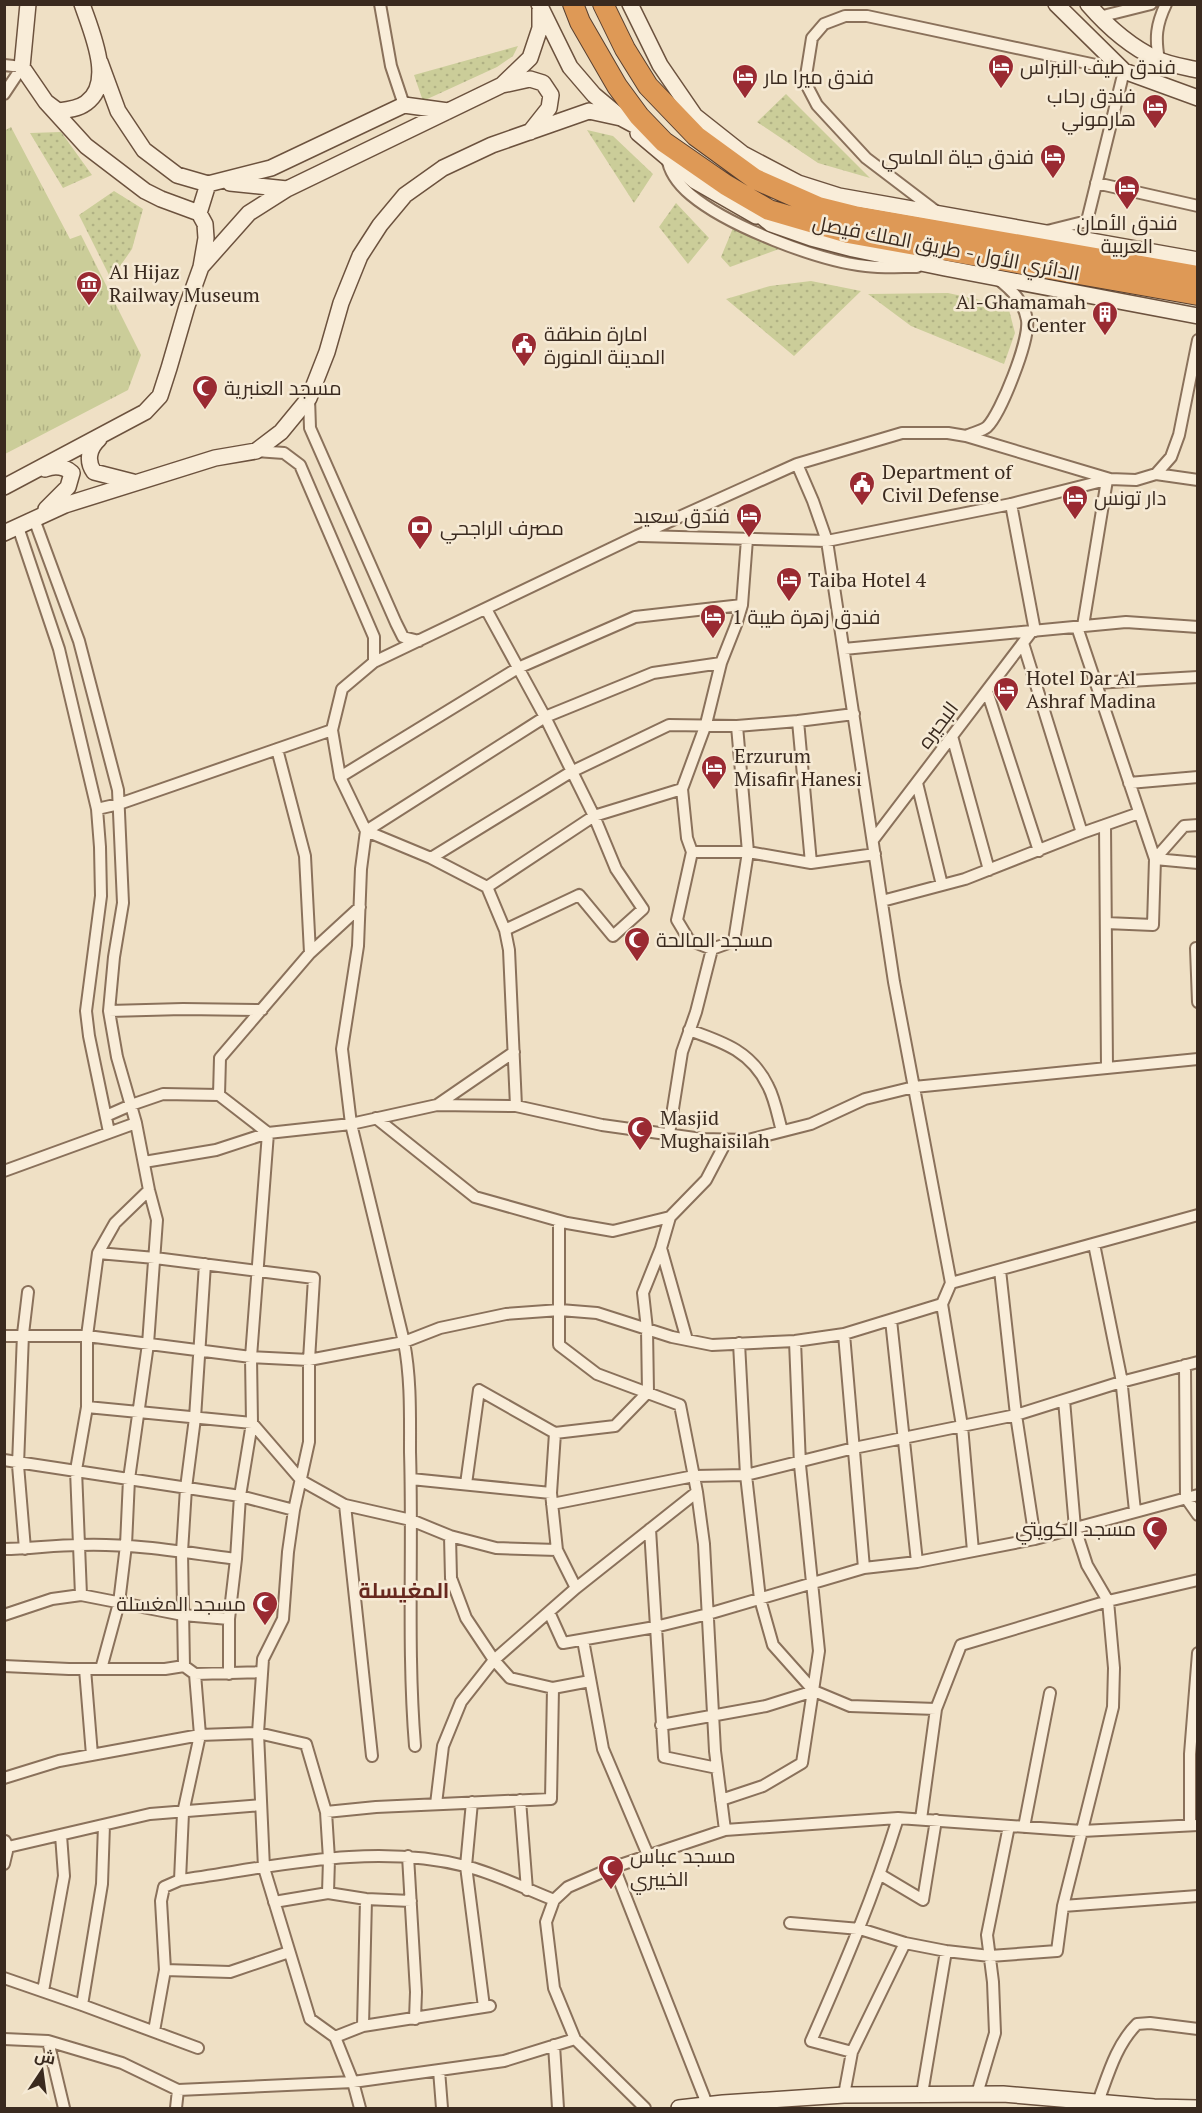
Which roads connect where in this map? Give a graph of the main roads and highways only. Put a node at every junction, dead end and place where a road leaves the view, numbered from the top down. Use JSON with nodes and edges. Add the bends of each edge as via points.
{"nodes":[{"id":1,"x":28,"y":4,"type":"edge"},
{"id":2,"x":82,"y":4,"type":"edge"},
{"id":3,"x":573,"y":4,"type":"edge"},
{"id":4,"x":603,"y":4,"type":"edge"},
{"id":5,"x":630,"y":4,"type":"edge"},
{"id":6,"x":1056,"y":4,"type":"edge"},
{"id":7,"x":1088,"y":4,"type":"edge"},
{"id":8,"x":540,"y":6,"type":"edge"},
{"id":9,"x":100,"y":62,"type":"junction"},
{"id":10,"x":1197,"y":70,"type":"edge"},
{"id":11,"x":502,"y":85,"type":"junction"},
{"id":12,"x":1197,"y":98,"type":"edge"},
{"id":13,"x":46,"y":102,"type":"junction"},
{"id":14,"x":448,"y":111,"type":"junction"},
{"id":15,"x":695,"y":116,"type":"junction"},
{"id":16,"x":621,"y":118,"type":"junction"},
{"id":17,"x":530,"y":132,"type":"junction"},
{"id":18,"x":696,"y":136,"type":"junction"},
{"id":19,"x":665,"y":149,"type":"junction"},
{"id":20,"x":754,"y":180,"type":"junction"},
{"id":21,"x":214,"y":183,"type":"junction"},
{"id":22,"x":798,"y":183,"type":"junction"},
{"id":23,"x":726,"y":185,"type":"junction"},
{"id":24,"x":287,"y":189,"type":"junction"},
{"id":25,"x":198,"y":213,"type":"junction"},
{"id":26,"x":811,"y":214,"type":"junction"},
{"id":27,"x":771,"y":224,"type":"junction"},
{"id":28,"x":1197,"y":260,"type":"edge"},
{"id":29,"x":201,"y":267,"type":"junction"},
{"id":30,"x":1197,"y":276,"type":"edge"},
{"id":31,"x":1197,"y":295,"type":"edge"},
{"id":32,"x":1197,"y":316,"type":"edge"},
{"id":33,"x":104,"y":435,"type":"junction"},
{"id":34,"x":136,"y":482,"type":"junction"},
{"id":35,"x":7,"y":485,"type":"edge"},
{"id":36,"x":34,"y":519,"type":"junction"},
{"id":37,"x":11,"y":530,"type":"edge"},
{"id":38,"x":800,"y":2103,"type":"edge"},
{"id":39,"x":723,"y":2106,"type":"edge"},
{"id":40,"x":1197,"y":2108,"type":"edge"},
{"id":41,"x":679,"y":2109,"type":"edge"}],
"edges":[{"from":1,"to":13,"type":"main road","via":[[22,67]]},
{"from":2,"to":9,"type":"main road"},
{"from":3,"to":19,"type":"highway","name":"الدائري الأول - طريق الملك فيصل","via":[[617,86]]},
{"from":4,"to":18,"type":"highway","name":"الدائري الأول - طريق الملك فيصل","via":[[648,86]]},
{"from":5,"to":15,"type":"main road","via":[[660,65]]},
{"from":6,"to":12,"type":"main road","via":[[1124,72]]},
{"from":7,"to":10,"type":"main road","via":[[1135,46],[1159,60]]},
{"from":8,"to":11,"type":"main road","via":[[540,28],[530,58]]},
{"from":8,"to":16,"type":"main road","via":[[570,67]]},
{"from":9,"to":13,"type":"main road","via":[[99,80],[86,103],[58,111]]},
{"from":9,"to":21,"type":"main road","via":[[118,111],[144,150],[177,175]]},
{"from":11,"to":14,"type":"main road"},
{"from":11,"to":17,"type":"main road","via":[[530,79],[543,83],[551,95],[549,108]]},
{"from":13,"to":25,"type":"main road","via":[[86,146],[123,175],[145,191]]},
{"from":14,"to":21,"type":"main road","via":[[404,105],[271,168]]},
{"from":14,"to":24,"type":"main road"},
{"from":15,"to":18,"type":"main road"},
{"from":15,"to":22,"type":"main road","via":[[742,154]]},
{"from":16,"to":17,"type":"main road","via":[[589,111]]},
{"from":16,"to":19,"type":"main road"},
{"from":17,"to":34,"type":"main road","via":[[443,168],[405,195],[380,225],[356,266],[309,398],[281,432],[256,451]]},
{"from":18,"to":20,"type":"highway","name":"الدائري الأول - طريق الملك فيصل"},
{"from":19,"to":23,"type":"highway","name":"الدائري الأول - طريق الملك فيصل"},
{"from":19,"to":27,"type":"main road","via":[[695,181]]},
{"from":20,"to":22,"type":"main road"},
{"from":20,"to":26,"type":"highway","name":"الدائري الأول - طريق الملك فيصل"},
{"from":21,"to":24,"type":"main road"},
{"from":21,"to":25,"type":"main road"},
{"from":22,"to":28,"type":"main road","via":[[839,196]]},
{"from":23,"to":26,"type":"highway","name":"الدائري الأول - طريق الملك فيصل","via":[[770,210]]},
{"from":23,"to":27,"type":"main road"},
{"from":24,"to":29,"type":"main road","via":[[249,213]]},
{"from":25,"to":29,"type":"main road","via":[[205,224],[206,238]]},
{"from":26,"to":30,"type":"highway","name":"الدائري الأول - طريق الملك فيصل","via":[[854,216]]},
{"from":26,"to":31,"type":"highway","name":"الدائري الأول - طريق الملك فيصل","via":[[848,233]]},
{"from":27,"to":32,"type":"main road","via":[[811,238],[945,268]]},
{"from":29,"to":33,"type":"main road","via":[[160,396],[145,412]]},
{"from":33,"to":34,"type":"main road","via":[[94,444],[89,466],[94,472]]},
{"from":33,"to":35,"type":"main road"},
{"from":34,"to":36,"type":"main road"},
{"from":35,"to":36,"type":"main road","via":[[52,466],[72,473],[68,487]]},
{"from":36,"to":37,"type":"main road"},
{"from":38,"to":39,"type":"main road"},
{"from":38,"to":40,"type":"main road","via":[[844,2095],[1003,2094]]},
{"from":39,"to":41,"type":"main road","via":[[707,2104]]}]}
